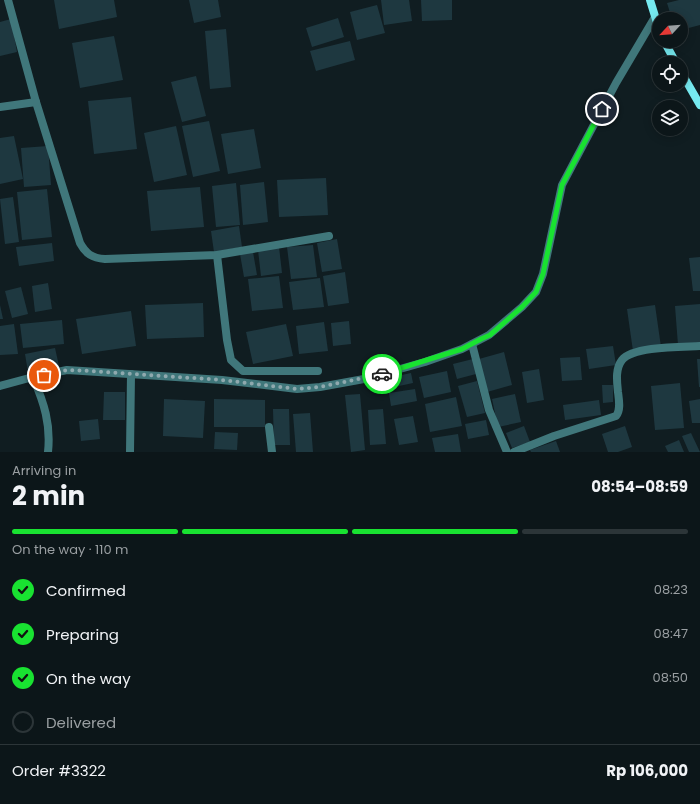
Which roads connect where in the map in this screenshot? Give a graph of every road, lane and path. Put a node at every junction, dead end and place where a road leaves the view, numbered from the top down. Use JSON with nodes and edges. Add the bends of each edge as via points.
{"nodes":[{"id":1,"x":8,"y":0,"type":"edge"},
{"id":2,"x":650,"y":0,"type":"edge"},
{"id":3,"x":654,"y":12,"type":"edge"},
{"id":4,"x":652,"y":22,"type":"edge"},
{"id":5,"x":688,"y":84,"type":"edge"},
{"id":6,"x":36,"y":102,"type":"junction"},
{"id":7,"x":700,"y":105,"type":"edge"},
{"id":8,"x":0,"y":106,"type":"edge"},
{"id":9,"x":329,"y":236,"type":"dead end"},
{"id":10,"x":217,"y":255,"type":"junction"},
{"id":11,"x":472,"y":344,"type":"junction"},
{"id":12,"x":700,"y":346,"type":"edge"},
{"id":13,"x":318,"y":371,"type":"dead end"},
{"id":14,"x":131,"y":374,"type":"junction"},
{"id":15,"x":33,"y":377,"type":"junction"},
{"id":16,"x":0,"y":386,"type":"edge"},
{"id":17,"x":269,"y":427,"type":"dead end"},
{"id":18,"x":48,"y":452,"type":"edge"},
{"id":19,"x":130,"y":452,"type":"edge"},
{"id":20,"x":272,"y":452,"type":"edge"},
{"id":21,"x":507,"y":452,"type":"edge"},
{"id":22,"x":514,"y":452,"type":"edge"}],
"edges":[{"from":1,"to":6,"type":"street"},
{"from":2,"to":3,"type":"street"},
{"from":4,"to":11,"type":"street","via":[[616,83],[562,185],[543,274],[536,292],[490,335]]},
{"from":5,"to":7,"type":"street"},
{"from":6,"to":8,"type":"street"},
{"from":6,"to":10,"type":"street","via":[[80,243],[86,254],[105,259]]},
{"from":9,"to":10,"type":"street"},
{"from":10,"to":13,"type":"street","via":[[231,360],[243,371]]},
{"from":11,"to":14,"type":"street","via":[[425,362],[364,379],[320,387],[297,389],[222,380]]},
{"from":11,"to":21,"type":"street","via":[[489,410]]},
{"from":12,"to":22,"type":"street","via":[[642,350],[626,356],[619,366],[616,378],[619,411],[616,416]]},
{"from":14,"to":15,"type":"street","via":[[67,370]]},
{"from":14,"to":19,"type":"street"},
{"from":15,"to":16,"type":"street"},
{"from":15,"to":18,"type":"street","via":[[46,407],[50,434]]},
{"from":17,"to":20,"type":"street"}]}
